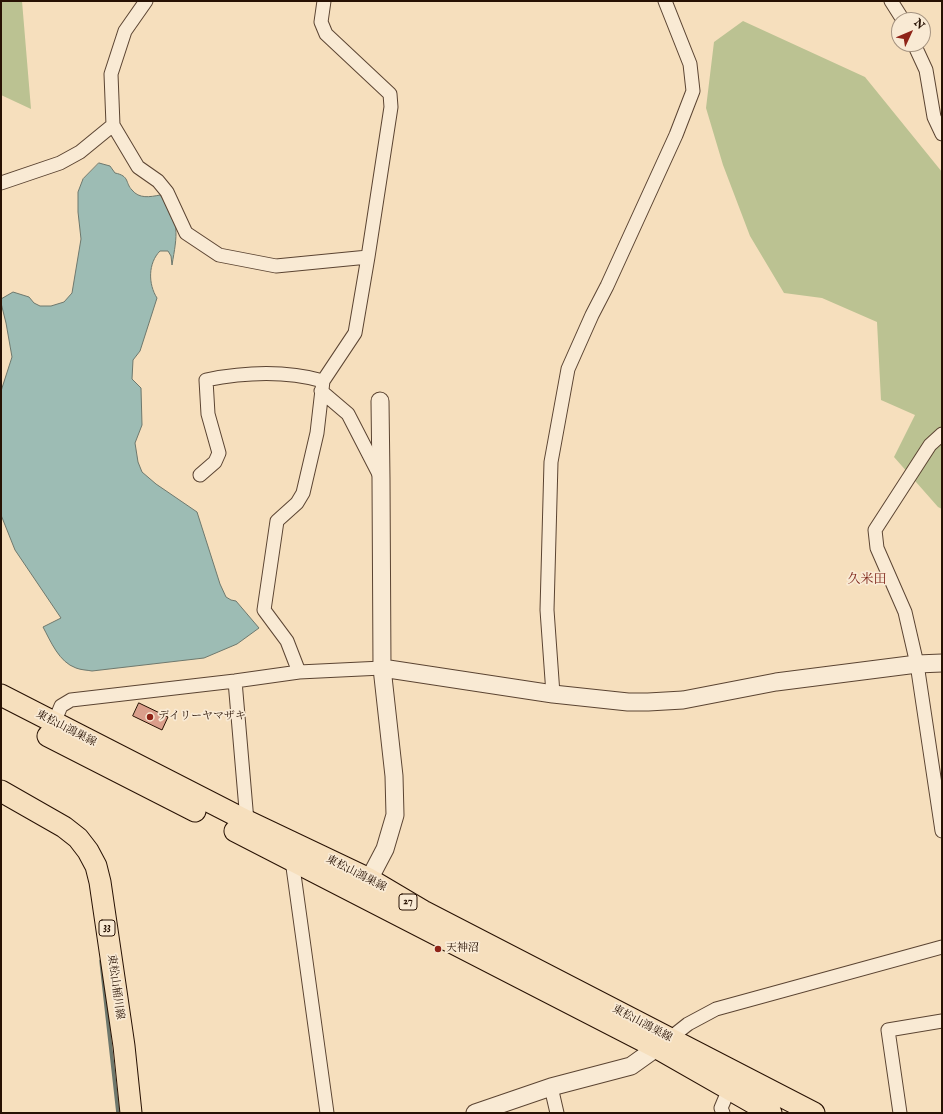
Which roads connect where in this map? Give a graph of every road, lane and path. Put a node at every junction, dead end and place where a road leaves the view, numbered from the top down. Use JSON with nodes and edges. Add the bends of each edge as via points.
{"nodes":[{"id":1,"x":146,"y":1,"type":"edge"},
{"id":2,"x":324,"y":1,"type":"edge"},
{"id":3,"x":665,"y":1,"type":"edge"},
{"id":4,"x":891,"y":1,"type":"edge"},
{"id":5,"x":899,"y":12,"type":"edge"},
{"id":6,"x":918,"y":52,"type":"edge"},
{"id":7,"x":113,"y":124,"type":"junction"},
{"id":8,"x":942,"y":134,"type":"edge"},
{"id":9,"x":1,"y":183,"type":"edge"},
{"id":10,"x":368,"y":257,"type":"junction"},
{"id":11,"x":322,"y":386,"type":"junction"},
{"id":12,"x":380,"y":401,"type":"dead end"},
{"id":13,"x":942,"y":434,"type":"edge"},
{"id":14,"x":200,"y":475,"type":"dead end"},
{"id":15,"x":381,"y":480,"type":"junction"},
{"id":16,"x":942,"y":663,"type":"edge"},
{"id":17,"x":917,"y":664,"type":"junction"},
{"id":18,"x":382,"y":668,"type":"junction"},
{"id":19,"x":299,"y":672,"type":"junction"},
{"id":20,"x":235,"y":681,"type":"junction"},
{"id":21,"x":552,"y":694,"type":"junction"},
{"id":22,"x":1,"y":695,"type":"edge"},
{"id":23,"x":1,"y":711,"type":"edge"},
{"id":24,"x":54,"y":722,"type":"junction"},
{"id":25,"x":1,"y":791,"type":"edge"},
{"id":26,"x":247,"y":821,"type":"junction"},
{"id":27,"x":942,"y":831,"type":"edge"},
{"id":28,"x":292,"y":860,"type":"junction"},
{"id":29,"x":365,"y":888,"type":"junction"},
{"id":30,"x":942,"y":946,"type":"edge"},
{"id":31,"x":942,"y":1021,"type":"edge"},
{"id":32,"x":663,"y":1043,"type":"junction"},
{"id":33,"x":551,"y":1087,"type":"junction"},
{"id":34,"x":729,"y":1089,"type":"junction"},
{"id":35,"x":131,"y":1113,"type":"edge"},
{"id":36,"x":327,"y":1113,"type":"edge"},
{"id":37,"x":475,"y":1113,"type":"edge"},
{"id":38,"x":557,"y":1113,"type":"edge"},
{"id":39,"x":723,"y":1113,"type":"edge"},
{"id":40,"x":771,"y":1113,"type":"edge"},
{"id":41,"x":814,"y":1113,"type":"edge"},
{"id":42,"x":900,"y":1113,"type":"edge"}],
"edges":[{"from":1,"to":7,"type":"street","via":[[125,31],[111,74]]},
{"from":2,"to":10,"type":"street","via":[[321,22],[326,34],[390,94],[391,107]]},
{"from":3,"to":21,"type":"street","via":[[690,64],[693,91],[676,135],[568,369],[551,462],[547,610]]},
{"from":4,"to":5,"type":"street"},
{"from":6,"to":8,"type":"street","via":[[926,70],[934,117]]},
{"from":7,"to":9,"type":"street","via":[[80,152],[60,163]]},
{"from":7,"to":10,"type":"street","via":[[138,167],[158,181],[167,192],[186,233],[219,254],[276,266]]},
{"from":10,"to":11,"type":"street","via":[[355,333]]},
{"from":11,"to":14,"type":"street","via":[[306,376],[275,372],[206,380],[208,414],[219,453],[215,462]]},
{"from":11,"to":15,"type":"street","via":[[348,414]]},
{"from":11,"to":19,"type":"street","via":[[317,433],[303,493],[297,503],[277,521],[264,610],[287,641]]},
{"from":12,"to":15,"type":"street"},
{"from":13,"to":17,"type":"street","via":[[930,445],[875,530],[877,548],[905,612]]},
{"from":15,"to":18,"type":"street"},
{"from":16,"to":17,"type":"street"},
{"from":17,"to":21,"type":"street","via":[[776,682],[683,700],[628,702]]},
{"from":17,"to":27,"type":"street"},
{"from":18,"to":19,"type":"street"},
{"from":18,"to":21,"type":"street"},
{"from":18,"to":29,"type":"street","via":[[394,776],[395,815],[385,849]]},
{"from":19,"to":20,"type":"street"},
{"from":20,"to":24,"type":"street","via":[[71,700],[62,706]]},
{"from":20,"to":26,"type":"street"},
{"from":22,"to":24,"type":"main road","name":"東松山鴻巣線","number":"27"},
{"from":23,"to":28,"type":"main road","name":"東松山鴻巣線","number":"27"},
{"from":24,"to":26,"type":"main road","name":"東松山鴻巣線","number":"27"},
{"from":25,"to":35,"type":"main road","name":"東松山桶川線","number":"33","via":[[64,827],[78,838],[96,866],[124,1046]]},
{"from":26,"to":29,"type":"main road","name":"東松山鴻巣線","number":"27"},
{"from":28,"to":29,"type":"main road","name":"東松山鴻巣線","number":"27"},
{"from":28,"to":36,"type":"street"},
{"from":29,"to":32,"type":"main road","name":"東松山鴻巣線","number":"27","via":[[423,911]]},
{"from":30,"to":32,"type":"street","via":[[716,1009],[688,1024]]},
{"from":31,"to":42,"type":"street","via":[[888,1030]]},
{"from":32,"to":33,"type":"street","via":[[631,1066]]},
{"from":32,"to":34,"type":"main road","name":"東松山鴻巣線","number":"27"},
{"from":32,"to":41,"type":"main road","name":"東松山鴻巣線","number":"27"},
{"from":33,"to":37,"type":"street"},
{"from":33,"to":38,"type":"street"},
{"from":34,"to":39,"type":"street","via":[[721,1108]]},
{"from":34,"to":40,"type":"main road","name":"東松山鴻巣線","number":"27"}]}
